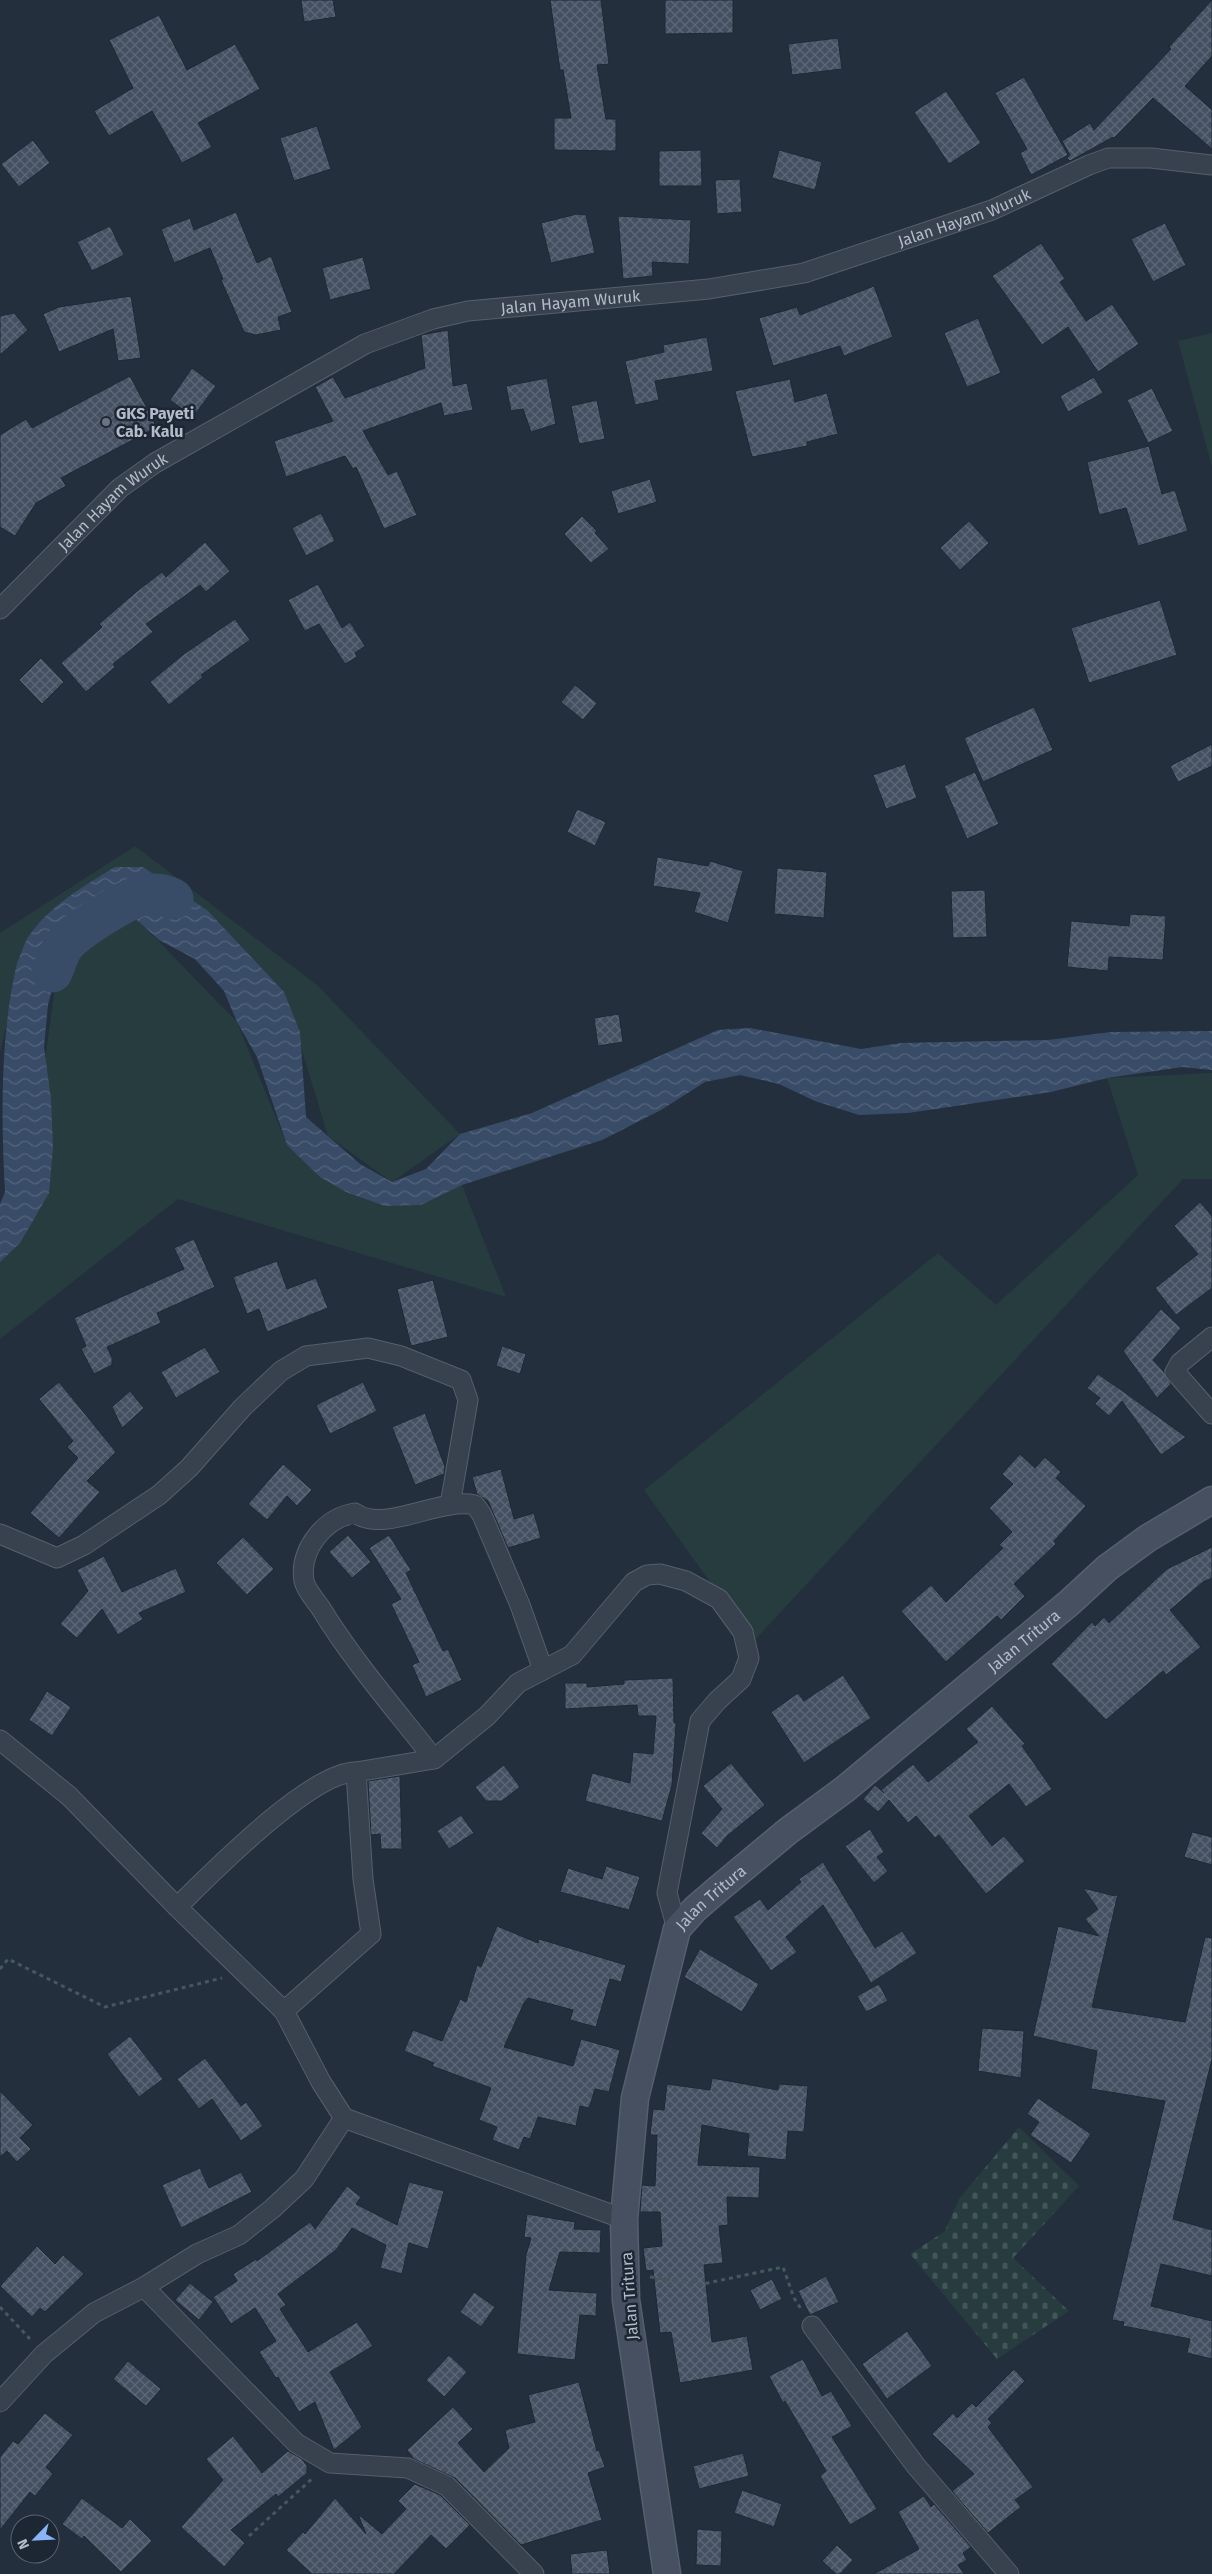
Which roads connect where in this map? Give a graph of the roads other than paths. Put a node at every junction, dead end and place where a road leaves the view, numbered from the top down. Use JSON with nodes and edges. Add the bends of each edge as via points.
{"nodes":[{"id":1,"x":1212,"y":165,"type":"edge"},
{"id":2,"x":0,"y":609,"type":"edge"},
{"id":3,"x":1212,"y":1338,"type":"edge"},
{"id":4,"x":1212,"y":1414,"type":"edge"},
{"id":5,"x":1212,"y":1500,"type":"edge"},
{"id":6,"x":450,"y":1505,"type":"junction"},
{"id":7,"x":0,"y":1534,"type":"edge"},
{"id":8,"x":543,"y":1670,"type":"junction"},
{"id":9,"x":0,"y":1740,"type":"edge"},
{"id":10,"x":434,"y":1759,"type":"junction"},
{"id":11,"x":356,"y":1772,"type":"junction"},
{"id":12,"x":177,"y":1908,"type":"junction"},
{"id":13,"x":677,"y":1929,"type":"junction"},
{"id":14,"x":284,"y":2011,"type":"junction"},
{"id":15,"x":344,"y":2118,"type":"junction"},
{"id":16,"x":624,"y":2218,"type":"junction"},
{"id":17,"x":144,"y":2287,"type":"junction"},
{"id":18,"x":812,"y":2326,"type":"road end"},
{"id":19,"x":0,"y":2402,"type":"edge"},
{"id":20,"x":534,"y":2574,"type":"edge"},
{"id":21,"x":667,"y":2574,"type":"edge"},
{"id":22,"x":1009,"y":2574,"type":"edge"}],
"edges":[{"from":1,"to":2,"type":"street","name":"Jalan Hayam Wuruk","via":[[1151,158],[1108,158],[1088,164],[992,210],[804,273],[709,289],[468,311],[399,331],[365,344],[313,372],[155,463],[120,488]]},
{"from":3,"to":4,"type":"street","via":[[1180,1363],[1175,1372]]},
{"from":5,"to":13,"type":"street","name":"Jalan Tritura","via":[[1148,1538],[1107,1568],[845,1790],[788,1830],[694,1909]]},
{"from":6,"to":7,"type":"street","via":[[468,1400],[462,1380],[401,1356],[368,1348],[306,1356],[281,1371],[159,1495],[84,1545],[57,1558]]},
{"from":6,"to":8,"type":"street","via":[[476,1505],[482,1515]]},
{"from":6,"to":10,"type":"street","via":[[386,1519],[364,1519],[355,1513],[344,1515],[315,1537],[304,1558],[304,1583],[334,1630]]},
{"from":8,"to":10,"type":"street","via":[[518,1682],[487,1716]]},
{"from":8,"to":13,"type":"street","via":[[572,1655],[618,1599],[634,1582],[647,1575],[660,1574],[686,1581],[719,1599],[743,1632],[749,1658],[741,1679],[717,1700],[700,1721],[666,1893]]},
{"from":9,"to":12,"type":"street","via":[[69,1796]]},
{"from":10,"to":11,"type":"street"},
{"from":11,"to":12,"type":"street","via":[[345,1772],[326,1780],[304,1794],[256,1832]]},
{"from":11,"to":14,"type":"street","via":[[363,1880],[372,1934]]},
{"from":12,"to":14,"type":"street"},
{"from":13,"to":16,"type":"street","name":"Jalan Tritura","via":[[635,2098]]},
{"from":14,"to":15,"type":"street"},
{"from":15,"to":16,"type":"street"},
{"from":15,"to":17,"type":"street","via":[[304,2179],[272,2209],[239,2235],[197,2254]]},
{"from":16,"to":21,"type":"street","name":"Jalan Tritura","via":[[626,2300]]},
{"from":17,"to":19,"type":"street","via":[[94,2313],[44,2354]]},
{"from":17,"to":20,"type":"street","via":[[284,2432],[302,2446],[330,2463],[408,2468],[447,2486]]},
{"from":18,"to":22,"type":"street","via":[[916,2466]]}]}
